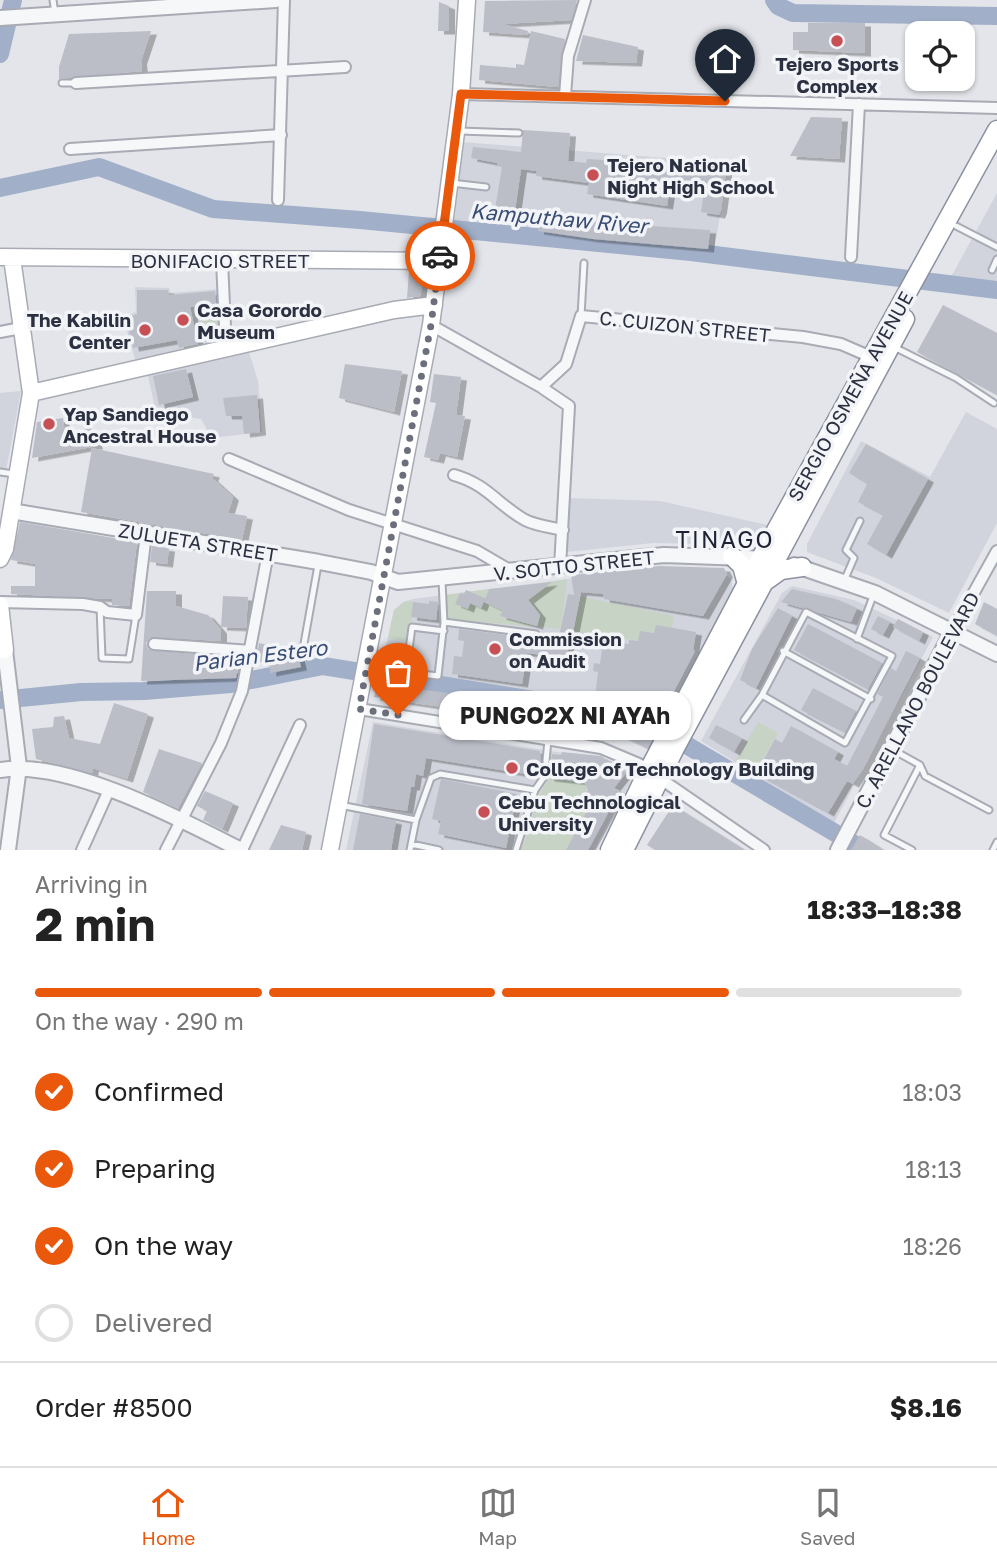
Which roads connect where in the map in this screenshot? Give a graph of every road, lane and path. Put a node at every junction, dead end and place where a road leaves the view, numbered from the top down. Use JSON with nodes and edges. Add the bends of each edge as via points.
{"nodes":[{"id":1,"x":276,"y":0,"type":"edge"},
{"id":2,"x":284,"y":0,"type":"edge"},
{"id":3,"x":467,"y":0,"type":"edge"},
{"id":4,"x":585,"y":0,"type":"edge"},
{"id":5,"x":146,"y":5,"type":"edge"},
{"id":6,"x":54,"y":8,"type":"edge"},
{"id":7,"x":1,"y":18,"type":"edge"},
{"id":8,"x":345,"y":67,"type":"dead end"},
{"id":9,"x":282,"y":71,"type":"junction"},
{"id":10,"x":62,"y":83,"type":"dead end"},
{"id":11,"x":76,"y":83,"type":"joint"},
{"id":12,"x":461,"y":94,"type":"junction"},
{"id":13,"x":565,"y":96,"type":"junction"},
{"id":14,"x":859,"y":104,"type":"junction"},
{"id":15,"x":997,"y":108,"type":"edge"},
{"id":16,"x":997,"y":130,"type":"edge"},
{"id":17,"x":457,"y":131,"type":"junction"},
{"id":18,"x":519,"y":133,"type":"dead end"},
{"id":19,"x":281,"y":135,"type":"junction"},
{"id":20,"x":70,"y":149,"type":"dead end"},
{"id":21,"x":997,"y":154,"type":"edge"},
{"id":22,"x":450,"y":183,"type":"junction"},
{"id":23,"x":486,"y":187,"type":"dead end"},
{"id":24,"x":278,"y":200,"type":"dead end"},
{"id":25,"x":956,"y":226,"type":"junction"},
{"id":26,"x":997,"y":247,"type":"edge"},
{"id":27,"x":851,"y":257,"type":"dead end"},
{"id":28,"x":6,"y":258,"type":"edge"},
{"id":29,"x":997,"y":259,"type":"edge"},
{"id":30,"x":222,"y":261,"type":"junction"},
{"id":31,"x":440,"y":261,"type":"junction"},
{"id":32,"x":584,"y":264,"type":"dead end"},
{"id":33,"x":928,"y":265,"type":"junction"},
{"id":34,"x":992,"y":270,"type":"dead end"},
{"id":35,"x":915,"y":288,"type":"junction"},
{"id":36,"x":434,"y":305,"type":"junction"},
{"id":37,"x":581,"y":316,"type":"junction"},
{"id":38,"x":431,"y":325,"type":"junction"},
{"id":39,"x":22,"y":328,"type":"junction"},
{"id":40,"x":0,"y":332,"type":"edge"},
{"id":41,"x":891,"y":346,"type":"junction"},
{"id":42,"x":226,"y":349,"type":"junction"},
{"id":43,"x":871,"y":356,"type":"junction"},
{"id":44,"x":541,"y":387,"type":"junction"},
{"id":45,"x":31,"y":393,"type":"junction"},
{"id":46,"x":994,"y":402,"type":"dead end"},
{"id":47,"x":229,"y":460,"type":"dead end"},
{"id":48,"x":8,"y":473,"type":"edge"},
{"id":49,"x":454,"y":475,"type":"dead end"},
{"id":50,"x":11,"y":511,"type":"junction"},
{"id":51,"x":860,"y":521,"type":"dead end"},
{"id":52,"x":393,"y":524,"type":"junction"},
{"id":53,"x":563,"y":530,"type":"junction"},
{"id":54,"x":146,"y":534,"type":"junction"},
{"id":55,"x":997,"y":551,"type":"edge"},
{"id":56,"x":268,"y":553,"type":"junction"},
{"id":57,"x":732,"y":556,"type":"junction"},
{"id":58,"x":0,"y":559,"type":"edge"},
{"id":59,"x":319,"y":562,"type":"junction"},
{"id":60,"x":783,"y":562,"type":"junction"},
{"id":61,"x":561,"y":567,"type":"junction"},
{"id":62,"x":511,"y":571,"type":"junction"},
{"id":63,"x":383,"y":579,"type":"junction"},
{"id":64,"x":442,"y":580,"type":"junction"},
{"id":65,"x":844,"y":581,"type":"junction"},
{"id":66,"x":755,"y":583,"type":"junction"},
{"id":67,"x":875,"y":593,"type":"junction"},
{"id":68,"x":0,"y":604,"type":"edge"},
{"id":69,"x":100,"y":607,"type":"junction"},
{"id":70,"x":136,"y":615,"type":"junction"},
{"id":71,"x":444,"y":622,"type":"junction"},
{"id":72,"x":1,"y":625,"type":"edge"},
{"id":73,"x":953,"y":630,"type":"junction"},
{"id":74,"x":444,"y":631,"type":"junction"},
{"id":75,"x":536,"y":634,"type":"dead end"},
{"id":76,"x":857,"y":639,"type":"junction"},
{"id":77,"x":154,"y":644,"type":"dead end"},
{"id":78,"x":3,"y":650,"type":"edge"},
{"id":79,"x":251,"y":651,"type":"junction"},
{"id":80,"x":783,"y":651,"type":"junction"},
{"id":81,"x":997,"y":654,"type":"edge"},
{"id":82,"x":302,"y":655,"type":"dead end"},
{"id":83,"x":762,"y":695,"type":"junction"},
{"id":84,"x":871,"y":699,"type":"junction"},
{"id":85,"x":361,"y":702,"type":"junction"},
{"id":86,"x":744,"y":720,"type":"dead end"},
{"id":87,"x":300,"y":724,"type":"dead end"},
{"id":88,"x":548,"y":740,"type":"junction"},
{"id":89,"x":893,"y":750,"type":"junction"},
{"id":90,"x":546,"y":761,"type":"dead end"},
{"id":91,"x":920,"y":765,"type":"junction"},
{"id":92,"x":19,"y":767,"type":"junction"},
{"id":93,"x":0,"y":770,"type":"edge"},
{"id":94,"x":654,"y":775,"type":"junction"},
{"id":95,"x":544,"y":777,"type":"dead end"},
{"id":96,"x":109,"y":790,"type":"junction"},
{"id":97,"x":535,"y":790,"type":"junction"},
{"id":98,"x":340,"y":805,"type":"junction"},
{"id":99,"x":989,"y":810,"type":"dead end"},
{"id":100,"x":182,"y":820,"type":"junction"},
{"id":101,"x":416,"y":820,"type":"junction"},
{"id":102,"x":842,"y":842,"type":"edge"},
{"id":103,"x":997,"y":842,"type":"edge"},
{"id":104,"x":410,"y":847,"type":"edge"},
{"id":105,"x":8,"y":850,"type":"edge"},
{"id":106,"x":82,"y":850,"type":"edge"},
{"id":107,"x":166,"y":850,"type":"edge"},
{"id":108,"x":241,"y":850,"type":"edge"},
{"id":109,"x":330,"y":850,"type":"edge"},
{"id":110,"x":435,"y":850,"type":"edge"},
{"id":111,"x":516,"y":850,"type":"edge"},
{"id":112,"x":610,"y":850,"type":"edge"},
{"id":113,"x":625,"y":850,"type":"edge"},
{"id":114,"x":764,"y":850,"type":"edge"},
{"id":115,"x":912,"y":850,"type":"edge"},
{"id":116,"x":993,"y":850,"type":"edge"}],
"edges":[{"from":1,"to":5,"type":"street"},
{"from":2,"to":9,"type":"street"},
{"from":3,"to":12,"type":"main road"},
{"from":4,"to":13,"type":"street","via":[[568,56]]},
{"from":5,"to":6,"type":"street"},
{"from":6,"to":7,"type":"street"},
{"from":8,"to":9,"type":"street"},
{"from":9,"to":11,"type":"street"},
{"from":9,"to":19,"type":"street"},
{"from":10,"to":11,"type":"lane"},
{"from":12,"to":13,"type":"street"},
{"from":12,"to":17,"type":"main road"},
{"from":13,"to":14,"type":"street"},
{"from":14,"to":15,"type":"street"},
{"from":14,"to":27,"type":"street"},
{"from":16,"to":33,"type":"highway","name":"SERGIO OSMEÑA AVENUE"},
{"from":17,"to":18,"type":"lane"},
{"from":17,"to":22,"type":"main road"},
{"from":19,"to":20,"type":"street"},
{"from":19,"to":24,"type":"street"},
{"from":21,"to":25,"type":"highway","name":"SERGIO OSMEÑA AVENUE"},
{"from":22,"to":23,"type":"lane"},
{"from":22,"to":31,"type":"main road"},
{"from":25,"to":26,"type":"lane"},
{"from":25,"to":33,"type":"highway","name":"SERGIO OSMEÑA AVENUE"},
{"from":28,"to":30,"type":"main road","name":"BONIFACIO STREET"},
{"from":28,"to":39,"type":"main road"},
{"from":29,"to":34,"type":"lane"},
{"from":30,"to":31,"type":"main road","name":"BONIFACIO STREET"},
{"from":30,"to":42,"type":"street"},
{"from":31,"to":36,"type":"main road"},
{"from":32,"to":37,"type":"lane"},
{"from":33,"to":35,"type":"highway","name":"SERGIO OSMEÑA AVENUE"},
{"from":35,"to":41,"type":"highway","name":"SERGIO OSMEÑA AVENUE"},
{"from":35,"to":43,"type":"highway","name":"SERGIO OSMEÑA AVENUE"},
{"from":36,"to":38,"type":"main road"},
{"from":36,"to":42,"type":"main road"},
{"from":37,"to":43,"type":"street","name":"C. CUIZON STREET","via":[[803,337]]},
{"from":37,"to":44,"type":"street","name":"C. CUIZON STREET","via":[[566,364]]},
{"from":38,"to":44,"type":"street"},
{"from":38,"to":52,"type":"main road"},
{"from":39,"to":40,"type":"street"},
{"from":39,"to":45,"type":"main road"},
{"from":41,"to":46,"type":"lane"},
{"from":41,"to":60,"type":"highway","name":"SERGIO OSMEÑA AVENUE","via":[[786,541]]},
{"from":42,"to":45,"type":"main road"},
{"from":43,"to":60,"type":"highway","name":"SERGIO OSMEÑA AVENUE"},
{"from":44,"to":53,"type":"street","via":[[570,412]]},
{"from":45,"to":48,"type":"main road"},
{"from":47,"to":52,"type":"street"},
{"from":48,"to":50,"type":"main road"},
{"from":49,"to":53,"type":"street","via":[[488,489],[523,519]]},
{"from":50,"to":54,"type":"street","name":"ZULUETA STREET"},
{"from":50,"to":58,"type":"main road"},
{"from":51,"to":65,"type":"lane","via":[[846,550],[854,558]]},
{"from":52,"to":62,"type":"street","via":[[477,551]]},
{"from":52,"to":63,"type":"main road"},
{"from":53,"to":61,"type":"street"},
{"from":54,"to":56,"type":"street","name":"ZULUETA STREET"},
{"from":54,"to":70,"type":"street"},
{"from":55,"to":73,"type":"street","name":"C. ARELLANO BOULEVARD"},
{"from":56,"to":59,"type":"street","name":"ZULUETA STREET"},
{"from":56,"to":79,"type":"street"},
{"from":57,"to":60,"type":"street","name":"V. SOTTO STREET"},
{"from":57,"to":61,"type":"street","name":"V. SOTTO STREET","via":[[664,555]]},
{"from":57,"to":66,"type":"highway"},
{"from":59,"to":63,"type":"street","name":"ZULUETA STREET","via":[[371,572]]},
{"from":59,"to":82,"type":"lane"},
{"from":60,"to":65,"type":"street","name":"V. SOTTO STREET"},
{"from":60,"to":66,"type":"highway","name":"SERGIO OSMEÑA AVENUE"},
{"from":60,"to":66,"type":"highway","via":[[780,570]]},
{"from":61,"to":62,"type":"street","name":"V. SOTTO STREET"},
{"from":62,"to":64,"type":"street","name":"V. SOTTO STREET"},
{"from":63,"to":64,"type":"street","name":"V. SOTTO STREET"},
{"from":63,"to":85,"type":"main road"},
{"from":64,"to":71,"type":"lane"},
{"from":65,"to":67,"type":"street","name":"V. SOTTO STREET"},
{"from":66,"to":94,"type":"highway","name":"SERGIO OSMEÑA AVENUE"},
{"from":67,"to":73,"type":"street","name":"V. SOTTO STREET"},
{"from":67,"to":76,"type":"lane"},
{"from":68,"to":69,"type":"street"},
{"from":68,"to":72,"type":"main road"},
{"from":69,"to":70,"type":"street"},
{"from":69,"to":70,"type":"lane","via":[[102,659],[129,659]]},
{"from":71,"to":74,"type":"lane"},
{"from":71,"to":75,"type":"lane"},
{"from":72,"to":78,"type":"main road"},
{"from":73,"to":81,"type":"street","name":"V. SOTTO STREET"},
{"from":73,"to":89,"type":"street","name":"C. ARELLANO BOULEVARD"},
{"from":74,"to":74,"type":"lane","via":[[412,627],[406,672],[438,676]]},
{"from":76,"to":80,"type":"lane","via":[[806,612]]},
{"from":76,"to":84,"type":"lane","via":[[892,656]]},
{"from":77,"to":79,"type":"street"},
{"from":78,"to":92,"type":"street"},
{"from":79,"to":100,"type":"street","via":[[242,691]]},
{"from":80,"to":83,"type":"lane"},
{"from":80,"to":84,"type":"lane"},
{"from":83,"to":84,"type":"lane","via":[[845,743]]},
{"from":83,"to":86,"type":"lane"},
{"from":85,"to":88,"type":"street"},
{"from":85,"to":98,"type":"main road"},
{"from":87,"to":108,"type":"street"},
{"from":88,"to":90,"type":"lane"},
{"from":88,"to":94,"type":"street","via":[[601,748]]},
{"from":89,"to":91,"type":"lane"},
{"from":89,"to":102,"type":"street","name":"C. ARELLANO BOULEVARD"},
{"from":91,"to":99,"type":"lane","via":[[925,776]]},
{"from":91,"to":115,"type":"lane","via":[[884,835]]},
{"from":92,"to":93,"type":"street"},
{"from":92,"to":96,"type":"street"},
{"from":92,"to":105,"type":"street"},
{"from":94,"to":112,"type":"highway","name":"SERGIO OSMEÑA AVENUE"},
{"from":94,"to":113,"type":"highway","name":"SERGIO OSMEÑA AVENUE"},
{"from":94,"to":114,"type":"street"},
{"from":95,"to":97,"type":"lane"},
{"from":96,"to":100,"type":"street"},
{"from":96,"to":106,"type":"street"},
{"from":97,"to":101,"type":"lane","via":[[440,774],[431,778]]},
{"from":97,"to":111,"type":"lane"},
{"from":98,"to":101,"type":"lane"},
{"from":98,"to":109,"type":"main road"},
{"from":100,"to":107,"type":"street"},
{"from":100,"to":108,"type":"street"},
{"from":101,"to":104,"type":"lane"},
{"from":103,"to":116,"type":"lane"},
{"from":104,"to":110,"type":"lane"}]}
